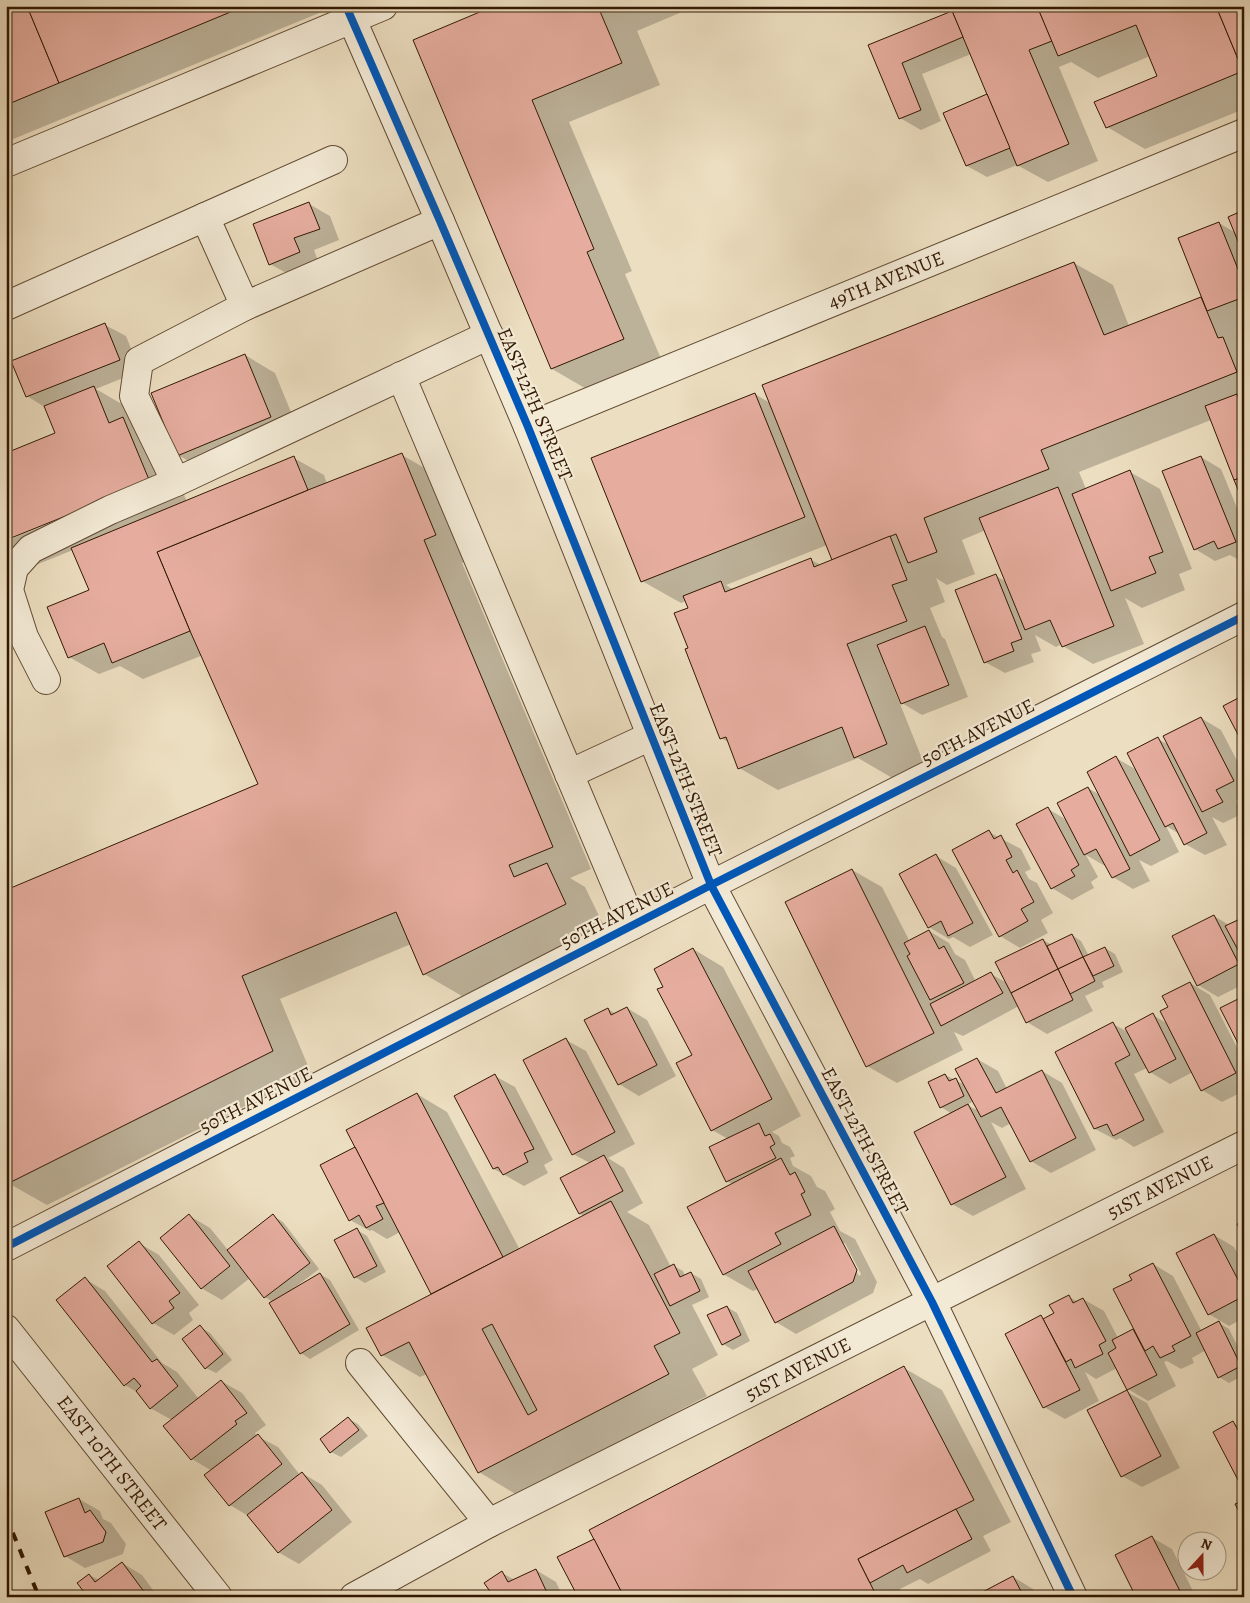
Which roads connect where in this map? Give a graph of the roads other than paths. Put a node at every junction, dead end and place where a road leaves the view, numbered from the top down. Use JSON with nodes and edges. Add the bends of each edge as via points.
{"nodes":[{"id":1,"x":382,"y":6,"type":"edge"},
{"id":2,"x":349,"y":13,"type":"edge"},
{"id":3,"x":1244,"y":133,"type":"edge"},
{"id":4,"x":333,"y":160,"type":"dead end"},
{"id":5,"x":6,"y":163,"type":"edge"},
{"id":6,"x":205,"y":217,"type":"junction"},
{"id":7,"x":440,"y":221,"type":"junction"},
{"id":8,"x":6,"y":306,"type":"edge"},
{"id":9,"x":245,"y":306,"type":"junction"},
{"id":10,"x":488,"y":335,"type":"junction"},
{"id":11,"x":401,"y":376,"type":"junction"},
{"id":12,"x":528,"y":427,"type":"junction"},
{"id":13,"x":176,"y":482,"type":"junction"},
{"id":14,"x":1244,"y":616,"type":"edge"},
{"id":15,"x":46,"y":680,"type":"dead end"},
{"id":16,"x":651,"y":736,"type":"junction"},
{"id":17,"x":569,"y":774,"type":"junction"},
{"id":18,"x":711,"y":885,"type":"junction"},
{"id":19,"x":633,"y":925,"type":"junction"},
{"id":20,"x":1244,"y":1145,"type":"edge"},
{"id":21,"x":6,"y":1247,"type":"edge"},
{"id":22,"x":932,"y":1302,"type":"junction"},
{"id":23,"x":6,"y":1329,"type":"edge"},
{"id":24,"x":360,"y":1364,"type":"dead end"},
{"id":25,"x":489,"y":1523,"type":"junction"},
{"id":26,"x":218,"y":1597,"type":"edge"},
{"id":27,"x":354,"y":1597,"type":"edge"},
{"id":28,"x":1073,"y":1597,"type":"edge"}],
"edges":[{"from":1,"to":2,"type":"street"},
{"from":2,"to":5,"type":"street"},
{"from":2,"to":7,"type":"street","name":"EAST 12TH STREET"},
{"from":3,"to":12,"type":"street","name":"49TH AVENUE"},
{"from":4,"to":6,"type":"street"},
{"from":6,"to":8,"type":"street"},
{"from":6,"to":9,"type":"street"},
{"from":7,"to":9,"type":"street"},
{"from":7,"to":10,"type":"street","name":"EAST 12TH STREET"},
{"from":9,"to":13,"type":"street","via":[[139,361],[134,396]]},
{"from":10,"to":11,"type":"street"},
{"from":10,"to":12,"type":"street","name":"EAST 12TH STREET"},
{"from":11,"to":13,"type":"street"},
{"from":11,"to":17,"type":"street"},
{"from":12,"to":16,"type":"street","name":"EAST 12TH STREET"},
{"from":13,"to":15,"type":"street","via":[[30,549],[14,568],[9,590],[24,637]]},
{"from":14,"to":18,"type":"street","name":"50TH AVENUE"},
{"from":16,"to":17,"type":"street"},
{"from":16,"to":18,"type":"street","name":"EAST 12TH STREET"},
{"from":17,"to":19,"type":"street"},
{"from":18,"to":19,"type":"street","name":"50TH AVENUE"},
{"from":18,"to":22,"type":"street","name":"EAST 12TH STREET"},
{"from":19,"to":21,"type":"street","name":"50TH AVENUE"},
{"from":20,"to":22,"type":"street","name":"51ST AVENUE"},
{"from":22,"to":25,"type":"street","name":"51ST AVENUE"},
{"from":22,"to":28,"type":"street","name":"EAST 12TH STREET"},
{"from":23,"to":26,"type":"street","name":"EAST 10TH STREET"},
{"from":24,"to":25,"type":"street"},
{"from":25,"to":27,"type":"street","name":"51ST AVENUE"}]}
